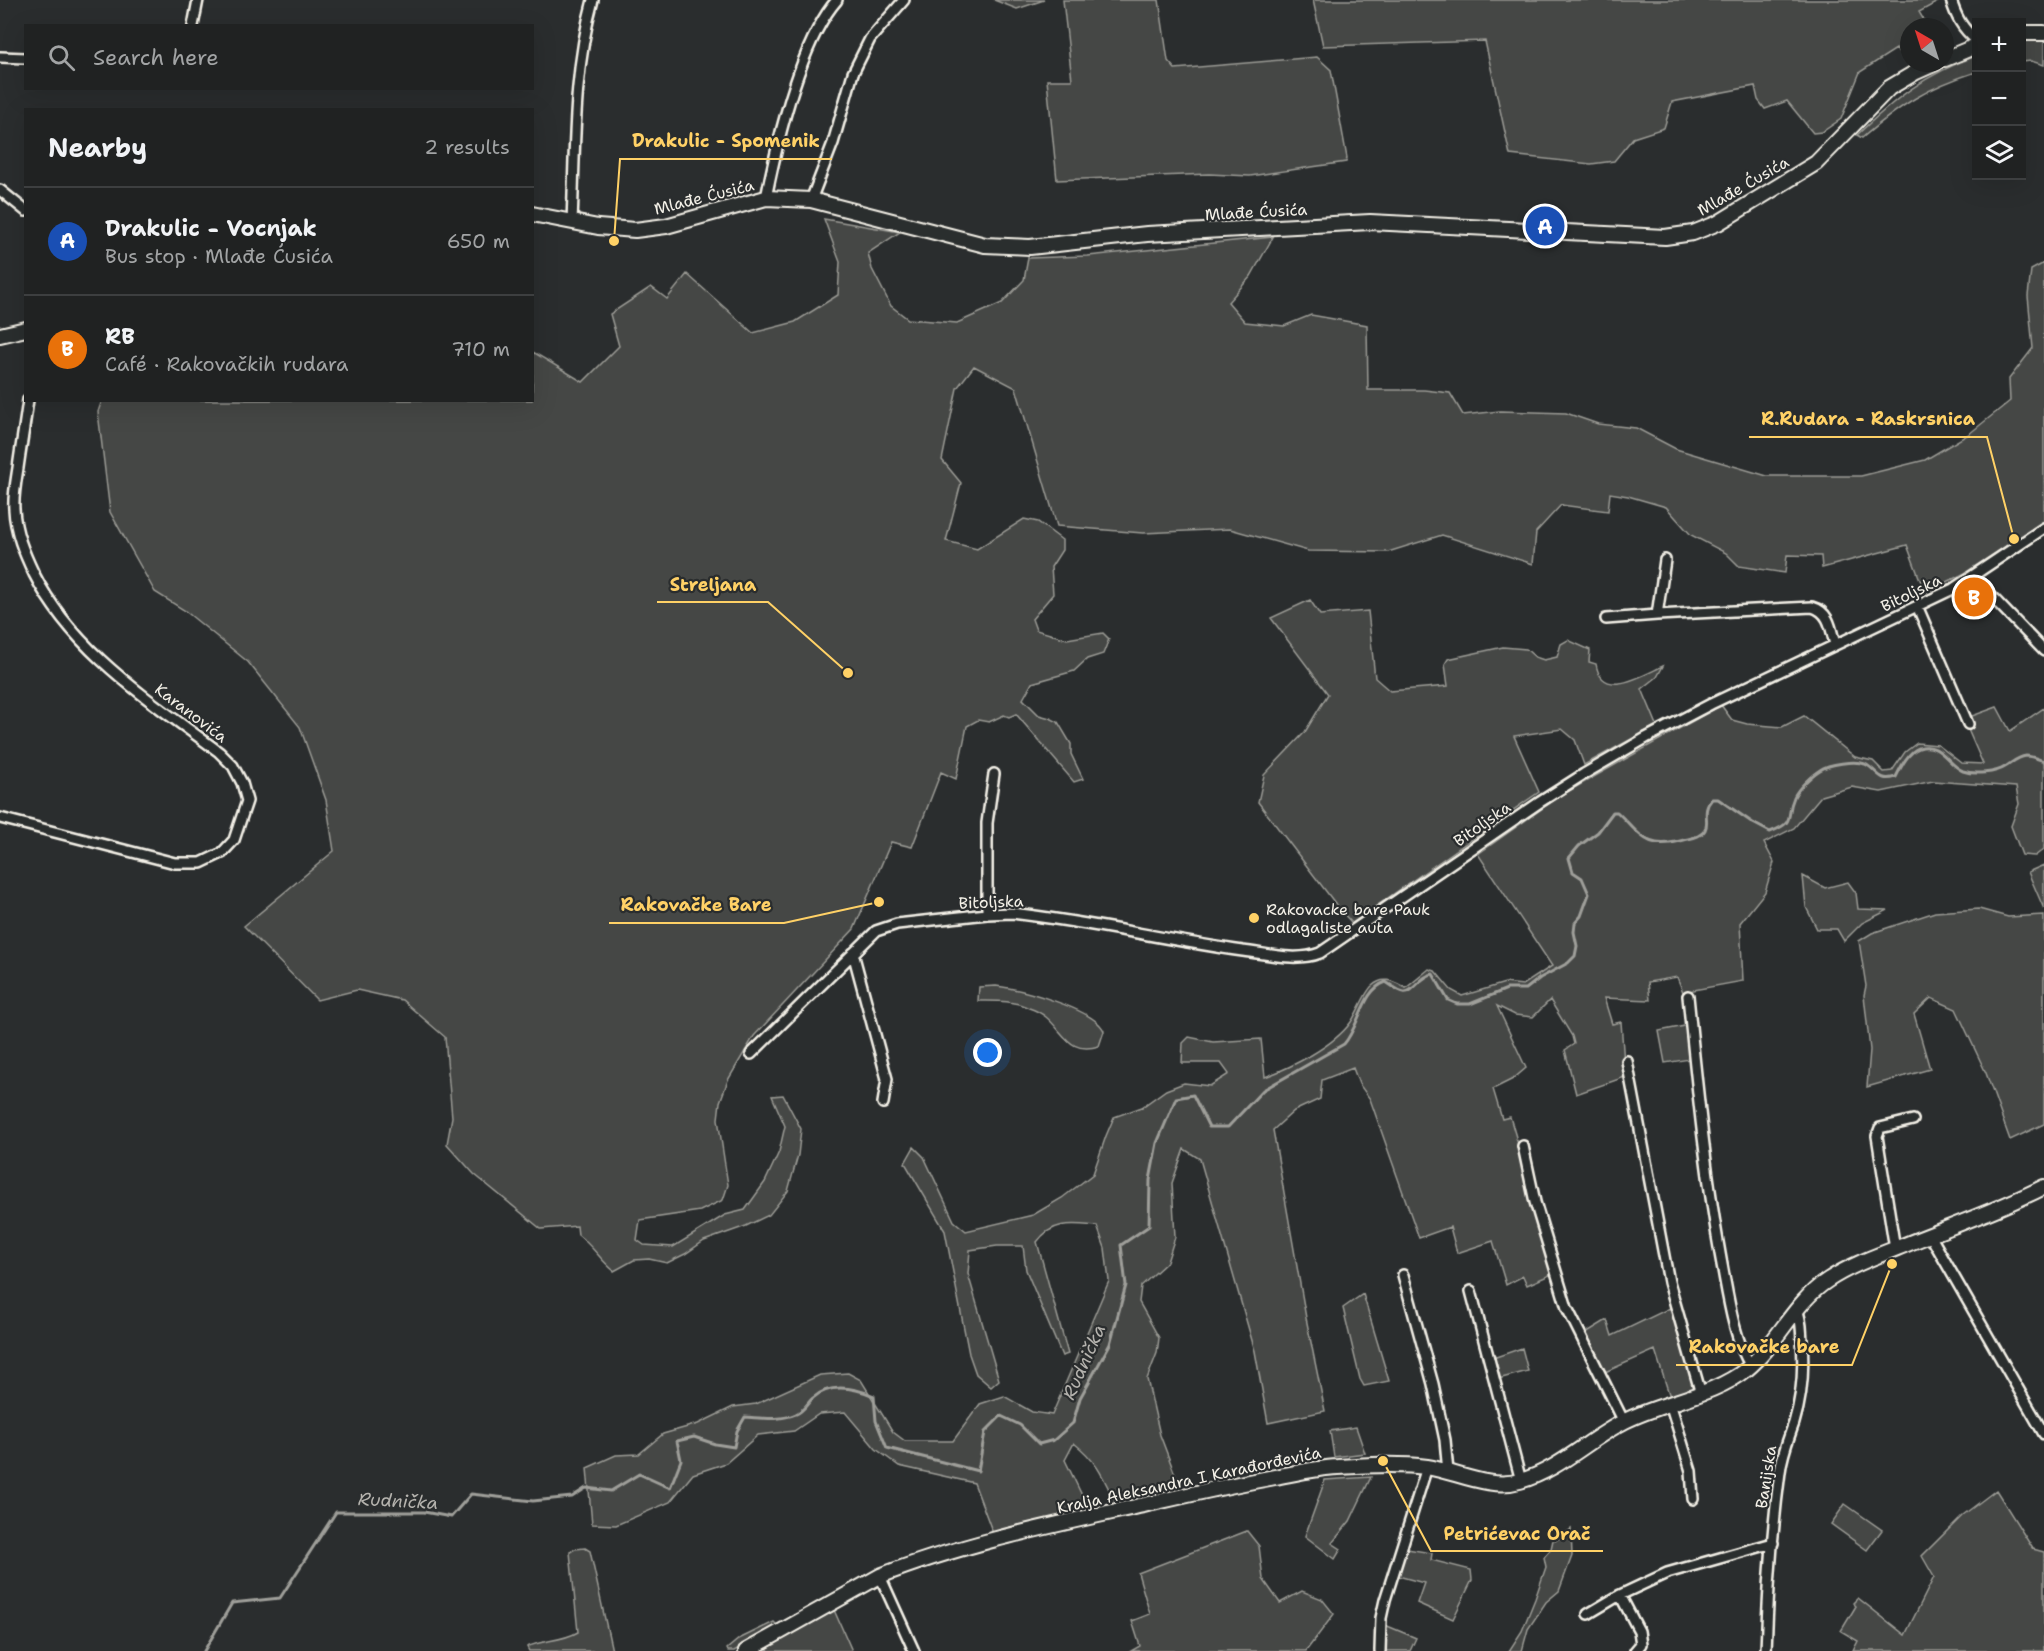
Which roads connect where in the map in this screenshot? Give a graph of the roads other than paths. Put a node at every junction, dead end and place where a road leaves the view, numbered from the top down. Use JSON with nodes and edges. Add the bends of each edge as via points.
{"nodes":[{"id":1,"x":198,"y":0,"type":"edge"},
{"id":2,"x":593,"y":0,"type":"edge"},
{"id":3,"x":837,"y":0,"type":"edge"},
{"id":4,"x":904,"y":0,"type":"edge"},
{"id":5,"x":1951,"y":0,"type":"edge"},
{"id":6,"x":193,"y":24,"type":"edge"},
{"id":7,"x":2026,"y":33,"type":"edge"},
{"id":8,"x":2044,"y":33,"type":"edge"},
{"id":9,"x":1972,"y":36,"type":"edge"},
{"id":10,"x":1972,"y":48,"type":"edge"},
{"id":11,"x":1954,"y":55,"type":"edge"},
{"id":12,"x":0,"y":57,"type":"edge"},
{"id":13,"x":24,"y":58,"type":"edge"},
{"id":14,"x":1916,"y":72,"type":"edge"},
{"id":15,"x":0,"y":190,"type":"edge"},
{"id":16,"x":766,"y":198,"type":"junction"},
{"id":17,"x":811,"y":200,"type":"junction"},
{"id":18,"x":24,"y":209,"type":"edge"},
{"id":19,"x":534,"y":214,"type":"edge"},
{"id":20,"x":572,"y":223,"type":"junction"},
{"id":21,"x":24,"y":330,"type":"edge"},
{"id":22,"x":0,"y":336,"type":"edge"},
{"id":23,"x":28,"y":402,"type":"edge"},
{"id":24,"x":2044,"y":528,"type":"edge"},
{"id":25,"x":1665,"y":560,"type":"dead end"},
{"id":26,"x":1974,"y":577,"type":"junction"},
{"id":27,"x":1918,"y":608,"type":"junction"},
{"id":28,"x":1657,"y":615,"type":"junction"},
{"id":29,"x":1606,"y":619,"type":"dead end"},
{"id":30,"x":1835,"y":645,"type":"junction"},
{"id":31,"x":2044,"y":651,"type":"edge"},
{"id":32,"x":1968,"y":724,"type":"dead end"},
{"id":33,"x":994,"y":774,"type":"dead end"},
{"id":34,"x":0,"y":818,"type":"edge"},
{"id":35,"x":987,"y":914,"type":"junction"},
{"id":36,"x":853,"y":953,"type":"junction"},
{"id":37,"x":1688,"y":996,"type":"dead end"},
{"id":38,"x":751,"y":1054,"type":"dead end"},
{"id":39,"x":1627,"y":1061,"type":"dead end"},
{"id":40,"x":883,"y":1103,"type":"dead end"},
{"id":41,"x":1913,"y":1120,"type":"dead end"},
{"id":42,"x":1523,"y":1146,"type":"dead end"},
{"id":43,"x":2044,"y":1186,"type":"edge"},
{"id":44,"x":1929,"y":1234,"type":"junction"},
{"id":45,"x":1895,"y":1249,"type":"junction"},
{"id":46,"x":1403,"y":1275,"type":"dead end"},
{"id":47,"x":1471,"y":1291,"type":"dead end"},
{"id":48,"x":1797,"y":1310,"type":"junction"},
{"id":49,"x":1751,"y":1366,"type":"junction"},
{"id":50,"x":1701,"y":1394,"type":"junction"},
{"id":51,"x":1670,"y":1403,"type":"junction"},
{"id":52,"x":1624,"y":1422,"type":"junction"},
{"id":53,"x":2044,"y":1434,"type":"edge"},
{"id":54,"x":1426,"y":1467,"type":"junction"},
{"id":55,"x":1448,"y":1472,"type":"junction"},
{"id":56,"x":1521,"y":1481,"type":"junction"},
{"id":57,"x":1693,"y":1499,"type":"dead end"},
{"id":58,"x":1773,"y":1543,"type":"junction"},
{"id":59,"x":880,"y":1576,"type":"junction"},
{"id":60,"x":1620,"y":1595,"type":"junction"},
{"id":61,"x":1588,"y":1614,"type":"dead end"},
{"id":62,"x":746,"y":1651,"type":"edge"},
{"id":63,"x":914,"y":1651,"type":"edge"},
{"id":64,"x":1380,"y":1651,"type":"edge"},
{"id":65,"x":1635,"y":1651,"type":"edge"},
{"id":66,"x":1766,"y":1651,"type":"edge"}],
"edges":[{"from":1,"to":6,"type":"street"},
{"from":2,"to":20,"type":"street","via":[[585,29],[578,90]]},
{"from":3,"to":16,"type":"street","via":[[803,63]]},
{"from":4,"to":17,"type":"street","via":[[870,39],[853,73]]},
{"from":5,"to":9,"type":"street","via":[[1959,22]]},
{"from":7,"to":8,"type":"street"},
{"from":10,"to":11,"type":"street"},
{"from":12,"to":13,"type":"street"},
{"from":14,"to":17,"type":"street","name":"Mlađe Ćusića","via":[[1889,88],[1816,163],[1718,224],[1665,237],[1370,222],[1147,234],[1030,246],[985,245]]},
{"from":15,"to":18,"type":"street"},
{"from":16,"to":17,"type":"street","name":"Mlađe Ćusića"},
{"from":16,"to":20,"type":"street","name":"Mlađe Ćusića","via":[[666,226],[635,230]]},
{"from":19,"to":20,"type":"street","name":"Mlađe Ćusića"},
{"from":21,"to":22,"type":"street"},
{"from":23,"to":34,"type":"street","name":"Karanovića","via":[[14,507],[17,533],[42,588],[71,629],[105,665],[233,766],[247,801],[234,840],[222,853],[201,863],[175,863]]},
{"from":24,"to":26,"type":"street","name":"Bitoljska"},
{"from":25,"to":28,"type":"street"},
{"from":26,"to":27,"type":"street","name":"Bitoljska"},
{"from":26,"to":31,"type":"street"},
{"from":27,"to":30,"type":"street","name":"Bitoljska"},
{"from":27,"to":32,"type":"street"},
{"from":28,"to":29,"type":"street"},
{"from":28,"to":30,"type":"street","via":[[1812,607],[1826,615]]},
{"from":30,"to":35,"type":"street","name":"Bitoljska","via":[[1711,704],[1584,774],[1312,957],[1197,945],[1030,915]]},
{"from":33,"to":35,"type":"street","via":[[987,823]]},
{"from":35,"to":36,"type":"street","name":"Bitoljska","via":[[897,924],[876,932]]},
{"from":36,"to":38,"type":"street","name":"Bitoljska"},
{"from":36,"to":40,"type":"street","via":[[887,1079]]},
{"from":37,"to":49,"type":"street","via":[[1712,1213],[1727,1293],[1742,1351]]},
{"from":39,"to":50,"type":"street","via":[[1669,1282]]},
{"from":41,"to":45,"type":"street","via":[[1877,1132]]},
{"from":42,"to":52,"type":"street","via":[[1535,1202],[1567,1308]]},
{"from":43,"to":44,"type":"street","name":"Kralja Aleksandra I Karađorđevića"},
{"from":44,"to":45,"type":"street","name":"Kralja Aleksandra I Karađorđevića"},
{"from":44,"to":53,"type":"street"},
{"from":45,"to":48,"type":"street","name":"Kralja Aleksandra I Karađorđevića","via":[[1831,1278]]},
{"from":46,"to":55,"type":"street","via":[[1434,1384]]},
{"from":47,"to":56,"type":"street"},
{"from":48,"to":49,"type":"street","name":"Kralja Aleksandra I Karađorđevića"},
{"from":48,"to":58,"type":"street","name":"Banijska","via":[[1801,1317],[1802,1380],[1782,1458]]},
{"from":49,"to":50,"type":"street","name":"Kralja Aleksandra I Karađorđevića","via":[[1738,1377]]},
{"from":50,"to":51,"type":"street","name":"Kralja Aleksandra I Karađorđevića"},
{"from":51,"to":52,"type":"street","name":"Kralja Aleksandra I Karađorđevića"},
{"from":51,"to":57,"type":"street","via":[[1691,1471]]},
{"from":52,"to":56,"type":"street","name":"Kralja Aleksandra I Karađorđevića","via":[[1562,1461]]},
{"from":54,"to":55,"type":"street","name":"Kralja Aleksandra I Karađorđevića"},
{"from":54,"to":59,"type":"street","name":"Kralja Aleksandra I Karađorđevića","via":[[1318,1468],[1225,1486],[986,1541]]},
{"from":54,"to":64,"type":"street","via":[[1385,1600]]},
{"from":55,"to":56,"type":"street","name":"Kralja Aleksandra I Karađorđevića","via":[[1503,1484]]},
{"from":58,"to":60,"type":"street","via":[[1667,1573]]},
{"from":58,"to":66,"type":"street","name":"Banijska"},
{"from":59,"to":62,"type":"street","name":"Kralja Aleksandra I Karađorđevića"},
{"from":59,"to":63,"type":"street"},
{"from":60,"to":61,"type":"street"},
{"from":60,"to":65,"type":"street","via":[[1639,1631],[1641,1644]]}]}
